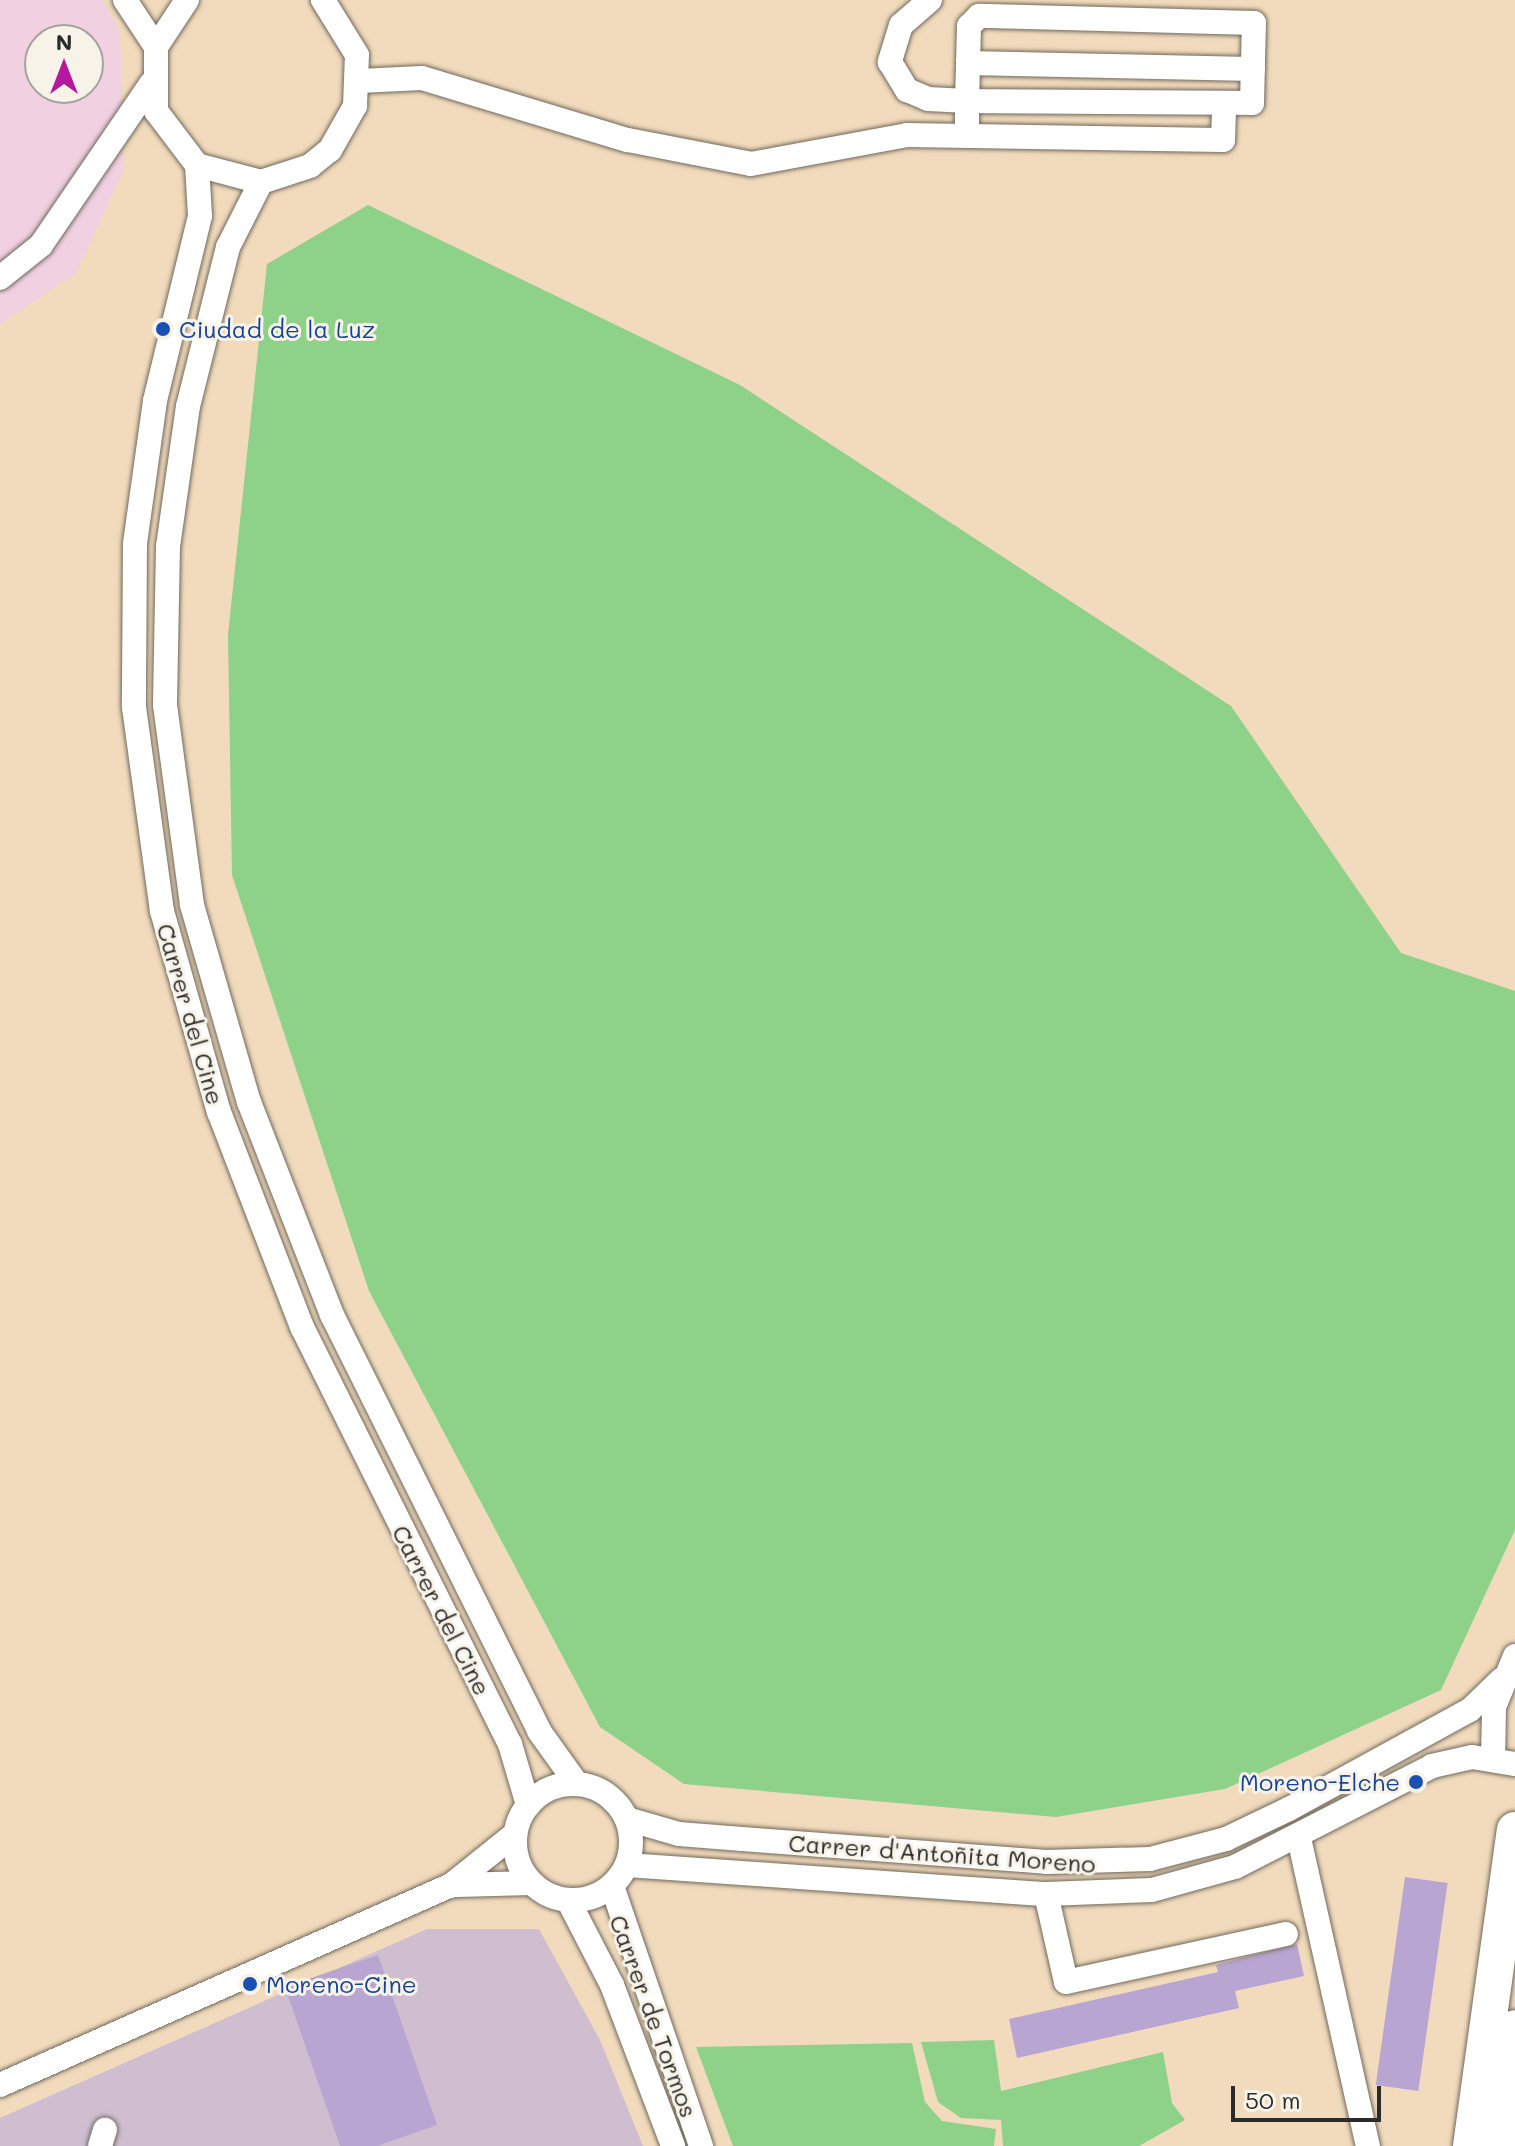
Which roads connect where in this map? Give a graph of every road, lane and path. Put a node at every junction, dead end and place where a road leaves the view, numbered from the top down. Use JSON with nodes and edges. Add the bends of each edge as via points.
{"nodes":[{"id":1,"x":125,"y":0,"type":"edge"},
{"id":2,"x":184,"y":0,"type":"edge"},
{"id":3,"x":323,"y":0,"type":"edge"},
{"id":4,"x":930,"y":0,"type":"edge"},
{"id":5,"x":156,"y":47,"type":"junction"},
{"id":6,"x":968,"y":63,"type":"junction"},
{"id":7,"x":1253,"y":69,"type":"junction"},
{"id":8,"x":359,"y":81,"type":"junction"},
{"id":9,"x":151,"y":84,"type":"junction"},
{"id":10,"x":967,"y":101,"type":"junction"},
{"id":11,"x":1224,"y":104,"type":"junction"},
{"id":12,"x":168,"y":135,"type":"junction"},
{"id":13,"x":967,"y":135,"type":"junction"},
{"id":14,"x":117,"y":141,"type":"junction"},
{"id":15,"x":197,"y":165,"type":"junction"},
{"id":16,"x":261,"y":182,"type":"junction"},
{"id":17,"x":0,"y":278,"type":"edge"},
{"id":18,"x":1515,"y":1656,"type":"edge"},
{"id":19,"x":1501,"y":1680,"type":"junction"},
{"id":20,"x":1504,"y":1762,"type":"edge"},
{"id":21,"x":577,"y":1784,"type":"junction"},
{"id":22,"x":528,"y":1805,"type":"junction"},
{"id":23,"x":627,"y":1819,"type":"junction"},
{"id":24,"x":1515,"y":1830,"type":"edge"},
{"id":25,"x":515,"y":1834,"type":"junction"},
{"id":26,"x":1299,"y":1838,"type":"junction"},
{"id":27,"x":627,"y":1865,"type":"junction"},
{"id":28,"x":531,"y":1883,"type":"junction"},
{"id":29,"x":450,"y":1886,"type":"junction"},
{"id":30,"x":612,"y":1886,"type":"junction"},
{"id":31,"x":1046,"y":1894,"type":"junction"},
{"id":32,"x":568,"y":1900,"type":"junction"},
{"id":33,"x":1286,"y":1934,"type":"dead end"},
{"id":34,"x":1515,"y":2028,"type":"edge"},
{"id":35,"x":0,"y":2085,"type":"edge"},
{"id":36,"x":673,"y":2146,"type":"edge"},
{"id":37,"x":701,"y":2146,"type":"edge"},
{"id":38,"x":1368,"y":2146,"type":"edge"},
{"id":39,"x":1471,"y":2146,"type":"edge"},
{"id":40,"x":1498,"y":2146,"type":"edge"}],
"edges":[{"from":1,"to":5,"type":"street"},
{"from":2,"to":5,"type":"street"},
{"from":3,"to":8,"type":"street","via":[[348,32]]},
{"from":4,"to":10,"type":"street","via":[[892,41],[894,77],[928,99]]},
{"from":5,"to":9,"type":"street"},
{"from":6,"to":7,"type":"street"},
{"from":6,"to":7,"type":"street","via":[[969,26],[979,16],[1254,23]]},
{"from":6,"to":10,"type":"street"},
{"from":7,"to":11,"type":"street","via":[[1252,103]]},
{"from":8,"to":13,"type":"street","via":[[422,78],[628,140],[751,164],[907,135]]},
{"from":8,"to":16,"type":"street","via":[[346,130],[330,150],[310,166]]},
{"from":9,"to":12,"type":"street"},
{"from":9,"to":14,"type":"street"},
{"from":10,"to":11,"type":"street"},
{"from":10,"to":13,"type":"street"},
{"from":11,"to":13,"type":"street","via":[[1223,140]]},
{"from":12,"to":14,"type":"street"},
{"from":12,"to":15,"type":"street"},
{"from":14,"to":17,"type":"street","via":[[41,245]]},
{"from":15,"to":16,"type":"street"},
{"from":15,"to":22,"type":"street","name":"Carrer del Cine","via":[[200,216],[155,401],[135,544],[134,707],[162,911],[219,1112],[296,1313],[510,1744]]},
{"from":16,"to":21,"type":"street","name":"Carrer del Cine","via":[[228,247],[188,406],[168,546],[165,705],[192,905],[249,1102],[332,1315],[539,1731]]},
{"from":18,"to":19,"type":"street"},
{"from":19,"to":20,"type":"street"},
{"from":19,"to":23,"type":"street","name":"Carrer d'Antoñita Moreno","via":[[1470,1710],[1289,1809],[1226,1839],[1150,1859],[1084,1864],[773,1842],[679,1834]]},
{"from":20,"to":26,"type":"street","name":"Carrer d'Antoñita Moreno","via":[[1432,1766]]},
{"from":21,"to":22,"type":"street","via":[[542,1793]]},
{"from":21,"to":23,"type":"street","via":[[607,1795]]},
{"from":22,"to":25,"type":"street"},
{"from":23,"to":27,"type":"street"},
{"from":24,"to":39,"type":"highway"},
{"from":25,"to":28,"type":"street"},
{"from":25,"to":29,"type":"street"},
{"from":26,"to":31,"type":"street","name":"Carrer d'Antoñita Moreno","via":[[1167,1887]]},
{"from":26,"to":38,"type":"street"},
{"from":27,"to":30,"type":"street"},
{"from":27,"to":31,"type":"street","name":"Carrer d'Antoñita Moreno"},
{"from":28,"to":29,"type":"street"},
{"from":28,"to":32,"type":"street"},
{"from":29,"to":35,"type":"street"},
{"from":30,"to":32,"type":"street"},
{"from":30,"to":37,"type":"street","name":"Carrer de Tormos"},
{"from":31,"to":33,"type":"street","via":[[1066,1982]]},
{"from":32,"to":36,"type":"street","name":"Carrer de Tormos","via":[[612,1985]]},
{"from":34,"to":40,"type":"highway"}]}
